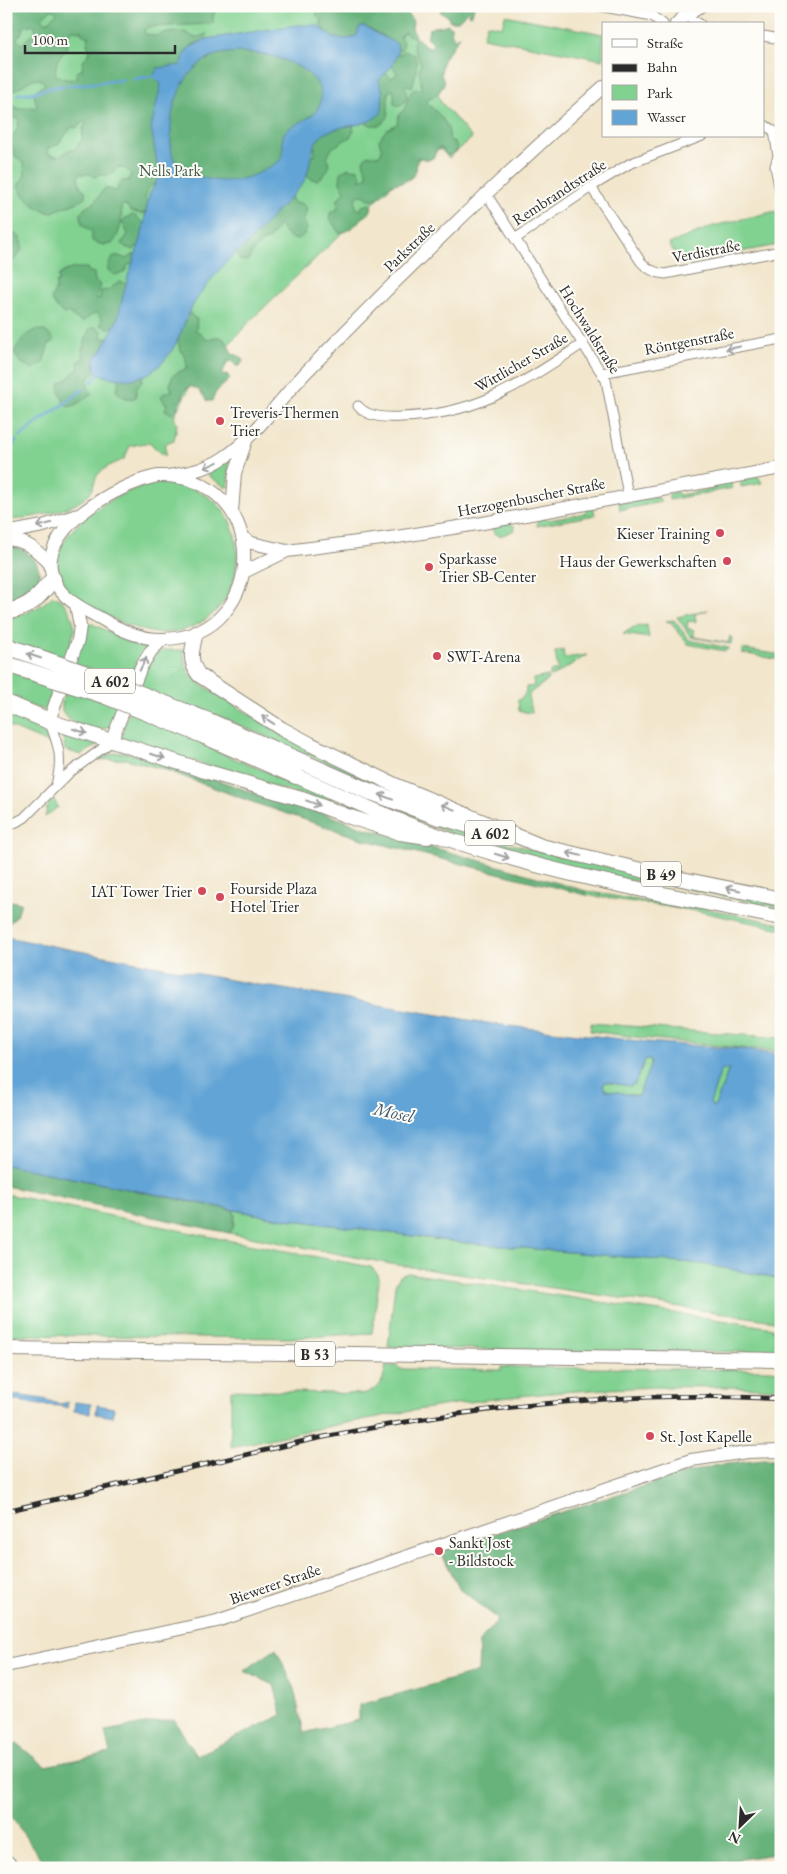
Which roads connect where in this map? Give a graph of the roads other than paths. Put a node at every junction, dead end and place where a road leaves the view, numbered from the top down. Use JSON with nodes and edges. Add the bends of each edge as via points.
{"nodes":[{"id":1,"x":599,"y":6,"type":"edge"},
{"id":2,"x":701,"y":6,"type":"edge"},
{"id":3,"x":688,"y":10,"type":"edge"},
{"id":4,"x":660,"y":22,"type":"edge"},
{"id":5,"x":678,"y":22,"type":"edge"},
{"id":6,"x":696,"y":22,"type":"edge"},
{"id":7,"x":764,"y":36,"type":"edge"},
{"id":8,"x":781,"y":39,"type":"edge"},
{"id":9,"x":602,"y":88,"type":"edge"},
{"id":10,"x":764,"y":125,"type":"edge"},
{"id":11,"x":697,"y":138,"type":"edge"},
{"id":12,"x":779,"y":155,"type":"edge"},
{"id":13,"x":591,"y":187,"type":"junction"},
{"id":14,"x":487,"y":195,"type":"junction"},
{"id":15,"x":781,"y":196,"type":"edge"},
{"id":16,"x":515,"y":239,"type":"junction"},
{"id":17,"x":781,"y":251,"type":"edge"},
{"id":18,"x":781,"y":339,"type":"edge"},
{"id":19,"x":584,"y":343,"type":"junction"},
{"id":20,"x":602,"y":373,"type":"junction"},
{"id":21,"x":358,"y":406,"type":"dead end"},
{"id":22,"x":247,"y":439,"type":"junction"},
{"id":23,"x":781,"y":468,"type":"edge"},
{"id":24,"x":168,"y":476,"type":"junction"},
{"id":25,"x":628,"y":495,"type":"junction"},
{"id":26,"x":232,"y":512,"type":"junction"},
{"id":27,"x":81,"y":515,"type":"junction"},
{"id":28,"x":6,"y":533,"type":"edge"},
{"id":29,"x":6,"y":538,"type":"edge"},
{"id":30,"x":243,"y":538,"type":"junction"},
{"id":31,"x":287,"y":551,"type":"junction"},
{"id":32,"x":52,"y":571,"type":"junction"},
{"id":33,"x":244,"y":572,"type":"junction"},
{"id":34,"x":76,"y":605,"type":"junction"},
{"id":35,"x":6,"y":610,"type":"edge"},
{"id":36,"x":196,"y":633,"type":"junction"},
{"id":37,"x":163,"y":639,"type":"junction"},
{"id":38,"x":6,"y":646,"type":"edge"},
{"id":39,"x":6,"y":664,"type":"edge"},
{"id":40,"x":6,"y":703,"type":"edge"},
{"id":41,"x":49,"y":721,"type":"junction"},
{"id":42,"x":208,"y":730,"type":"junction"},
{"id":43,"x":111,"y":742,"type":"junction"},
{"id":44,"x":296,"y":776,"type":"joint"},
{"id":45,"x":56,"y":785,"type":"junction"},
{"id":46,"x":439,"y":817,"type":"joint"},
{"id":47,"x":6,"y":827,"type":"edge"},
{"id":48,"x":455,"y":841,"type":"junction"},
{"id":49,"x":542,"y":846,"type":"junction"},
{"id":50,"x":781,"y":899,"type":"edge"},
{"id":51,"x":781,"y":918,"type":"edge"},
{"id":52,"x":6,"y":1349,"type":"edge"},
{"id":53,"x":781,"y":1360,"type":"edge"},
{"id":54,"x":781,"y":1451,"type":"edge"},
{"id":55,"x":6,"y":1666,"type":"edge"},
{"id":56,"x":6,"y":1860,"type":"edge"},
{"id":57,"x":14,"y":1868,"type":"edge"}],
"edges":[{"from":1,"to":4,"type":"street","via":[[652,16]]},
{"from":2,"to":3,"type":"street"},
{"from":3,"to":5,"type":"street"},
{"from":3,"to":6,"type":"street"},
{"from":7,"to":8,"type":"street"},
{"from":9,"to":14,"type":"street","name":"Parkstraße"},
{"from":10,"to":12,"type":"street","via":[[774,131]]},
{"from":11,"to":13,"type":"street","name":"Rembrandtstraße","via":[[629,164]]},
{"from":12,"to":15,"type":"street","via":[[775,166]]},
{"from":13,"to":16,"type":"street","name":"Rembrandtstraße"},
{"from":13,"to":17,"type":"street","name":"Verdistraße","via":[[641,262],[657,273]]},
{"from":14,"to":16,"type":"street","name":"Hochwaldstraße"},
{"from":14,"to":22,"type":"street","name":"Parkstraße","via":[[301,378]]},
{"from":16,"to":19,"type":"street","name":"Hochwaldstraße"},
{"from":18,"to":20,"type":"street","name":"Röntgenstraße","one_way":true},
{"from":19,"to":20,"type":"street","name":"Hochwaldstraße"},
{"from":19,"to":21,"type":"street","name":"Wittlicher Straße","via":[[509,390],[460,410],[421,417],[390,418],[369,414]]},
{"from":20,"to":25,"type":"street","name":"Hochwaldstraße"},
{"from":22,"to":24,"type":"street","name":"Parkstraße","one_way":true,"via":[[213,464]]},
{"from":22,"to":26,"type":"street","name":"Parkstraße","via":[[236,474]]},
{"from":23,"to":25,"type":"street","name":"Herzogenbuscher Straße"},
{"from":24,"to":26,"type":"street","via":[[182,478],[207,489]]},
{"from":24,"to":27,"type":"street","via":[[148,478],[129,485]]},
{"from":25,"to":31,"type":"street","name":"Herzogenbuscher Straße","via":[[397,537]]},
{"from":26,"to":30,"type":"street"},
{"from":27,"to":28,"type":"street","one_way":true},
{"from":27,"to":32,"type":"street","via":[[57,542],[51,555]]},
{"from":29,"to":32,"type":"street","via":[[25,542],[36,549]]},
{"from":30,"to":31,"type":"street","name":"Herzogenbuscher Straße","via":[[252,544]]},
{"from":30,"to":33,"type":"street"},
{"from":31,"to":33,"type":"street","name":"Herzogenbuscher Straße"},
{"from":32,"to":34,"type":"street","via":[[60,590]]},
{"from":32,"to":35,"type":"highway","via":[[32,603],[24,608]]},
{"from":33,"to":36,"type":"street","via":[[227,609]]},
{"from":34,"to":37,"type":"street","via":[[125,630]]},
{"from":34,"to":41,"type":"street","via":[[80,626],[78,640]]},
{"from":36,"to":37,"type":"street"},
{"from":49,"to":36,"type":"main road","one_way":true,"via":[[397,786],[282,729],[199,675],[191,660]]},
{"from":43,"to":37,"type":"street","one_way":true,"via":[[141,667]]},
{"from":42,"to":38,"type":"highway","number":"A 602","one_way":true,"bridge":true,"via":[[110,682]]},
{"from":39,"to":42,"type":"highway","number":"A 602","bridge":true},
{"from":40,"to":41,"type":"highway"},
{"from":41,"to":43,"type":"main road","one_way":true},
{"from":41,"to":45,"type":"street","via":[[60,753]]},
{"from":42,"to":44,"type":"highway","number":"A 602"},
{"from":46,"to":42,"type":"highway","number":"A 602","one_way":true},
{"from":43,"to":45,"type":"street"},
{"from":43,"to":48,"type":"main road","one_way":true,"via":[[305,800],[400,833]]},
{"from":44,"to":48,"type":"main road","number":"A 602"},
{"from":45,"to":47,"type":"street","via":[[24,818]]},
{"from":46,"to":49,"type":"main road","number":"A 602"},
{"from":48,"to":51,"type":"main road","number":"B 49","one_way":true,"via":[[509,858]]},
{"from":50,"to":49,"type":"main road","number":"B 49","one_way":true},
{"from":52,"to":53,"type":"main road","number":"B 53"},
{"from":54,"to":55,"type":"street","name":"Biewerer Straße","via":[[691,1460],[216,1621]]},
{"from":56,"to":57,"type":"street"}]}
